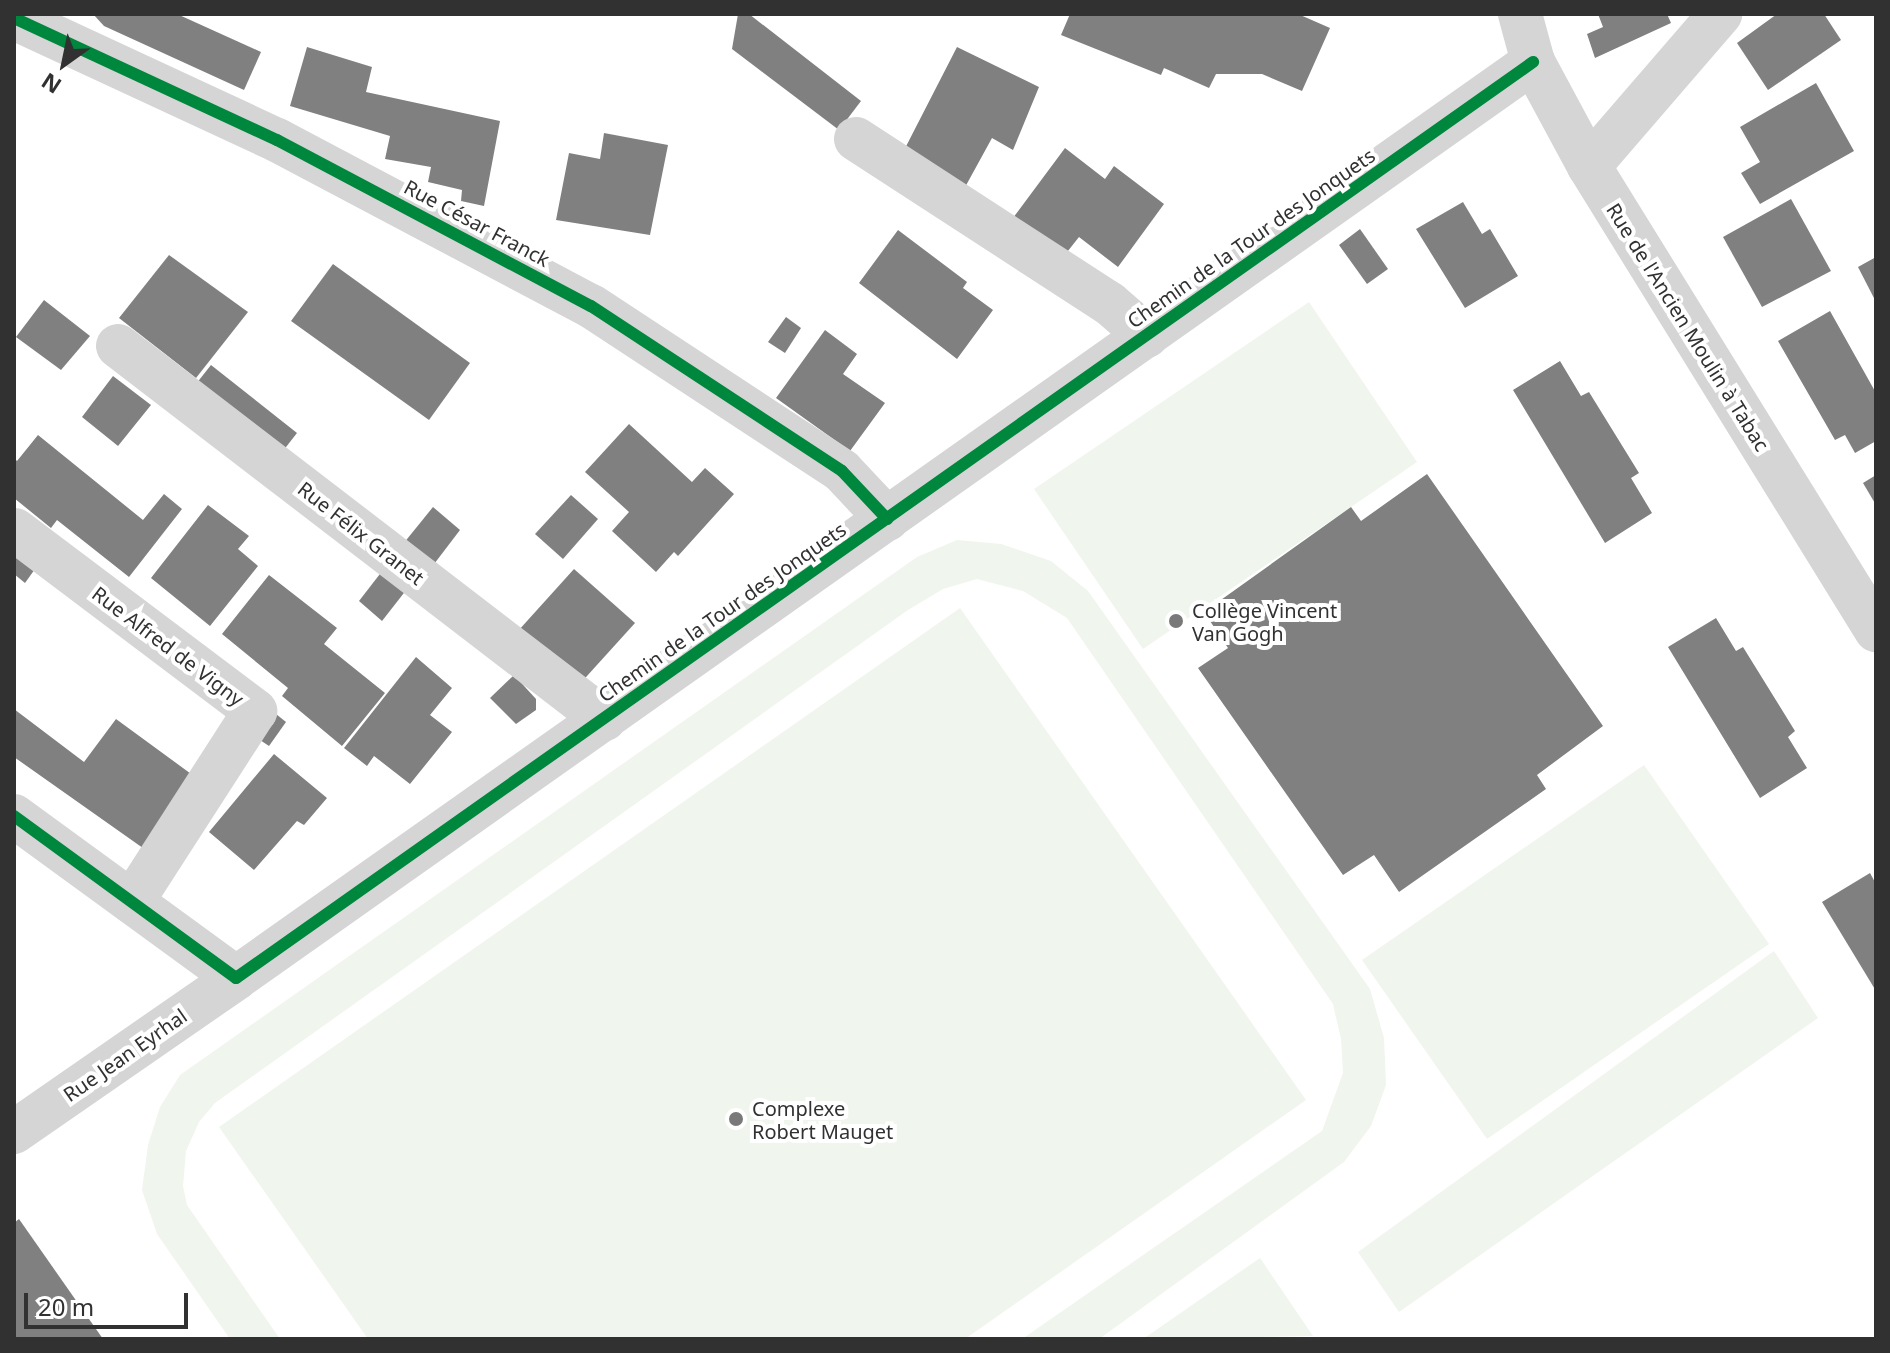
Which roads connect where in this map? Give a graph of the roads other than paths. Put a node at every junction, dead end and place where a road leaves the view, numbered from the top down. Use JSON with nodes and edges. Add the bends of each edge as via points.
{"nodes":[{"id":1,"x":1520,"y":14,"type":"edge"},
{"id":2,"x":1720,"y":14,"type":"edge"},
{"id":3,"x":14,"y":18,"type":"edge"},
{"id":4,"x":1533,"y":62,"type":"junction"},
{"id":5,"x":856,"y":139,"type":"dead end"},
{"id":6,"x":1589,"y":166,"type":"junction"},
{"id":7,"x":1147,"y":336,"type":"junction"},
{"id":8,"x":118,"y":346,"type":"dead end"},
{"id":9,"x":887,"y":519,"type":"junction"},
{"id":10,"x":15,"y":530,"type":"edge"},
{"id":11,"x":1876,"y":630,"type":"edge"},
{"id":12,"x":604,"y":719,"type":"junction"},
{"id":13,"x":14,"y":816,"type":"edge"},
{"id":14,"x":132,"y":902,"type":"junction"},
{"id":15,"x":236,"y":978,"type":"junction"},
{"id":16,"x":14,"y":1132,"type":"edge"}],
"edges":[{"from":1,"to":4,"type":"street","name":"Rue de l'Ancien Moulin à Tabac"},
{"from":2,"to":6,"type":"street"},
{"from":3,"to":9,"type":"street","name":"Rue César Franck","via":[[277,140],[591,306],[842,471]]},
{"from":4,"to":6,"type":"street","name":"Rue de l'Ancien Moulin à Tabac"},
{"from":4,"to":7,"type":"street","name":"Chemin de la Tour des Jonquets"},
{"from":5,"to":7,"type":"street","via":[[1109,303]]},
{"from":6,"to":11,"type":"street","name":"Rue de l'Ancien Moulin à Tabac"},
{"from":7,"to":9,"type":"street","name":"Chemin de la Tour des Jonquets"},
{"from":8,"to":12,"type":"street","name":"Rue Félix Granet"},
{"from":9,"to":12,"type":"street","name":"Chemin de la Tour des Jonquets"},
{"from":10,"to":14,"type":"street","name":"Rue Alfred de Vigny","via":[[255,711]]},
{"from":12,"to":15,"type":"street","name":"Chemin de la Tour des Jonquets"},
{"from":13,"to":14,"type":"street"},
{"from":14,"to":15,"type":"street"},
{"from":15,"to":16,"type":"street","name":"Rue Jean Eyrhal"}]}
